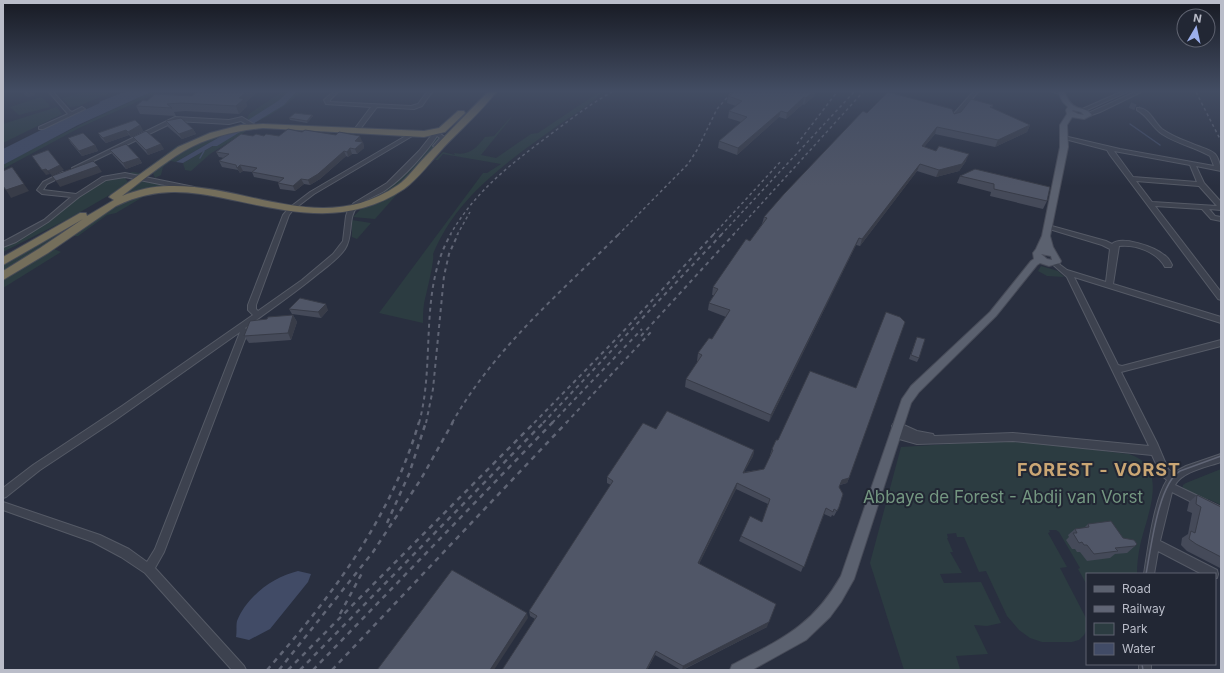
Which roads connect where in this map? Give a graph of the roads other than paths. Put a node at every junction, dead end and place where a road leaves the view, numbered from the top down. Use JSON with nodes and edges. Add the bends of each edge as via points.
{"nodes":[{"id":1,"x":50,"y":123,"type":"edge"},
{"id":2,"x":165,"y":123,"type":"edge"},
{"id":3,"x":211,"y":123,"type":"edge"},
{"id":4,"x":231,"y":123,"type":"edge"},
{"id":5,"x":250,"y":123,"type":"edge"},
{"id":6,"x":362,"y":123,"type":"edge"},
{"id":7,"x":451,"y":123,"type":"edge"},
{"id":8,"x":462,"y":123,"type":"edge"},
{"id":9,"x":1064,"y":123,"type":"edge"},
{"id":10,"x":1155,"y":123,"type":"edge"},
{"id":11,"x":228,"y":126,"type":"junction"},
{"id":12,"x":254,"y":126,"type":"junction"},
{"id":13,"x":41,"y":128,"type":"dead end"},
{"id":14,"x":356,"y":132,"type":"junction"},
{"id":15,"x":436,"y":133,"type":"junction"},
{"id":16,"x":411,"y":135,"type":"junction"},
{"id":17,"x":1064,"y":138,"type":"junction"},
{"id":18,"x":1110,"y":149,"type":"junction"},
{"id":19,"x":429,"y":157,"type":"junction"},
{"id":20,"x":1192,"y":164,"type":"junction"},
{"id":21,"x":1220,"y":169,"type":"edge"},
{"id":22,"x":150,"y":172,"type":"junction"},
{"id":23,"x":128,"y":176,"type":"junction"},
{"id":24,"x":142,"y":178,"type":"junction"},
{"id":25,"x":1131,"y":179,"type":"junction"},
{"id":26,"x":155,"y":181,"type":"junction"},
{"id":27,"x":1201,"y":184,"type":"junction"},
{"id":28,"x":127,"y":188,"type":"junction"},
{"id":29,"x":194,"y":189,"type":"junction"},
{"id":30,"x":76,"y":196,"type":"junction"},
{"id":31,"x":1150,"y":204,"type":"junction"},
{"id":32,"x":1204,"y":207,"type":"junction"},
{"id":33,"x":1221,"y":207,"type":"edge"},
{"id":34,"x":291,"y":209,"type":"junction"},
{"id":35,"x":349,"y":215,"type":"junction"},
{"id":36,"x":1221,"y":219,"type":"edge"},
{"id":37,"x":1048,"y":226,"type":"junction"},
{"id":38,"x":59,"y":229,"type":"junction"},
{"id":39,"x":1046,"y":236,"type":"junction"},
{"id":40,"x":3,"y":245,"type":"edge"},
{"id":41,"x":1114,"y":248,"type":"junction"},
{"id":42,"x":1040,"y":255,"type":"junction"},
{"id":43,"x":3,"y":256,"type":"edge"},
{"id":44,"x":1054,"y":258,"type":"junction"},
{"id":45,"x":3,"y":262,"type":"edge"},
{"id":46,"x":1168,"y":265,"type":"dead end"},
{"id":47,"x":1067,"y":272,"type":"junction"},
{"id":48,"x":3,"y":276,"type":"edge"},
{"id":49,"x":1109,"y":285,"type":"junction"},
{"id":50,"x":1221,"y":297,"type":"edge"},
{"id":51,"x":258,"y":315,"type":"junction"},
{"id":52,"x":1221,"y":320,"type":"edge"},
{"id":53,"x":240,"y":328,"type":"junction"},
{"id":54,"x":1221,"y":343,"type":"edge"},
{"id":55,"x":1115,"y":368,"type":"junction"},
{"id":56,"x":97,"y":427,"type":"junction"},
{"id":57,"x":896,"y":430,"type":"junction"},
{"id":58,"x":1155,"y":451,"type":"junction"},
{"id":59,"x":1221,"y":458,"type":"edge"},
{"id":60,"x":1170,"y":483,"type":"junction"},
{"id":61,"x":3,"y":494,"type":"edge"},
{"id":62,"x":3,"y":498,"type":"edge"},
{"id":63,"x":3,"y":506,"type":"edge"},
{"id":64,"x":1221,"y":512,"type":"edge"},
{"id":65,"x":1154,"y":543,"type":"junction"},
{"id":66,"x":150,"y":569,"type":"junction"},
{"id":67,"x":1149,"y":573,"type":"edge"},
{"id":68,"x":1212,"y":573,"type":"edge"},
{"id":69,"x":240,"y":670,"type":"edge"},
{"id":70,"x":737,"y":670,"type":"edge"}],
"edges":[{"from":1,"to":13,"type":"street"},
{"from":2,"to":30,"type":"street","via":[[45,183],[40,188],[42,192]]},
{"from":3,"to":11,"type":"street"},
{"from":4,"to":11,"type":"street"},
{"from":5,"to":12,"type":"street"},
{"from":6,"to":14,"type":"street"},
{"from":7,"to":15,"type":"highway"},
{"from":8,"to":19,"type":"highway"},
{"from":9,"to":17,"type":"main road","via":[[1062,134]]},
{"from":10,"to":21,"type":"street","via":[[1168,135],[1213,155]]},
{"from":11,"to":12,"type":"highway"},
{"from":11,"to":22,"type":"highway","via":[[181,148]]},
{"from":12,"to":14,"type":"highway"},
{"from":14,"to":16,"type":"highway"},
{"from":15,"to":16,"type":"highway"},
{"from":15,"to":19,"type":"street","via":[[442,138]]},
{"from":15,"to":35,"type":"street","via":[[393,181],[382,190],[361,200]]},
{"from":16,"to":34,"type":"street","via":[[312,193]]},
{"from":17,"to":18,"type":"street"},
{"from":17,"to":37,"type":"main road"},
{"from":18,"to":20,"type":"street"},
{"from":18,"to":25,"type":"street"},
{"from":19,"to":35,"type":"highway","via":[[402,186]]},
{"from":20,"to":21,"type":"street"},
{"from":20,"to":27,"type":"street"},
{"from":22,"to":24,"type":"highway"},
{"from":22,"to":26,"type":"street"},
{"from":23,"to":24,"type":"street"},
{"from":23,"to":28,"type":"street","via":[[131,182]]},
{"from":23,"to":30,"type":"street","via":[[104,178]]},
{"from":24,"to":26,"type":"street"},
{"from":24,"to":28,"type":"highway"},
{"from":25,"to":27,"type":"street"},
{"from":25,"to":31,"type":"street"},
{"from":26,"to":29,"type":"street"},
{"from":27,"to":33,"type":"street"},
{"from":28,"to":38,"type":"highway"},
{"from":29,"to":34,"type":"highway"},
{"from":29,"to":48,"type":"highway","via":[[162,188],[119,200]]},
{"from":30,"to":40,"type":"street","via":[[46,221]]},
{"from":31,"to":32,"type":"street"},
{"from":31,"to":50,"type":"street"},
{"from":32,"to":33,"type":"street"},
{"from":32,"to":36,"type":"street","via":[[1213,218]]},
{"from":34,"to":35,"type":"highway"},
{"from":34,"to":51,"type":"street","via":[[286,215],[252,305],[252,310]]},
{"from":35,"to":51,"type":"street","via":[[347,241],[340,251]]},
{"from":37,"to":39,"type":"main road"},
{"from":37,"to":41,"type":"street"},
{"from":38,"to":43,"type":"highway"},
{"from":38,"to":45,"type":"highway"},
{"from":39,"to":42,"type":"main road"},
{"from":39,"to":44,"type":"main road"},
{"from":41,"to":46,"type":"street","via":[[1116,244],[1121,243],[1153,251],[1161,255]]},
{"from":41,"to":49,"type":"street"},
{"from":42,"to":44,"type":"main road","via":[[1047,263]]},
{"from":42,"to":57,"type":"main road","via":[[993,314],[915,389],[906,402]]},
{"from":44,"to":47,"type":"street"},
{"from":47,"to":49,"type":"street"},
{"from":47,"to":55,"type":"street"},
{"from":49,"to":52,"type":"street"},
{"from":51,"to":53,"type":"street"},
{"from":53,"to":56,"type":"street"},
{"from":53,"to":66,"type":"street","via":[[244,331],[162,545]]},
{"from":54,"to":55,"type":"street","via":[[1122,369]]},
{"from":55,"to":58,"type":"street"},
{"from":56,"to":61,"type":"street"},
{"from":56,"to":62,"type":"street","via":[[61,457]]},
{"from":57,"to":58,"type":"street","via":[[917,440],[1013,437]]},
{"from":57,"to":70,"type":"main road","via":[[847,579],[838,598],[821,618],[796,639]]},
{"from":58,"to":60,"type":"street"},
{"from":59,"to":60,"type":"street","via":[[1184,472]]},
{"from":60,"to":64,"type":"street"},
{"from":60,"to":65,"type":"street"},
{"from":63,"to":66,"type":"street","via":[[96,538]]},
{"from":65,"to":67,"type":"street"},
{"from":65,"to":68,"type":"street"},
{"from":66,"to":69,"type":"street"}]}
